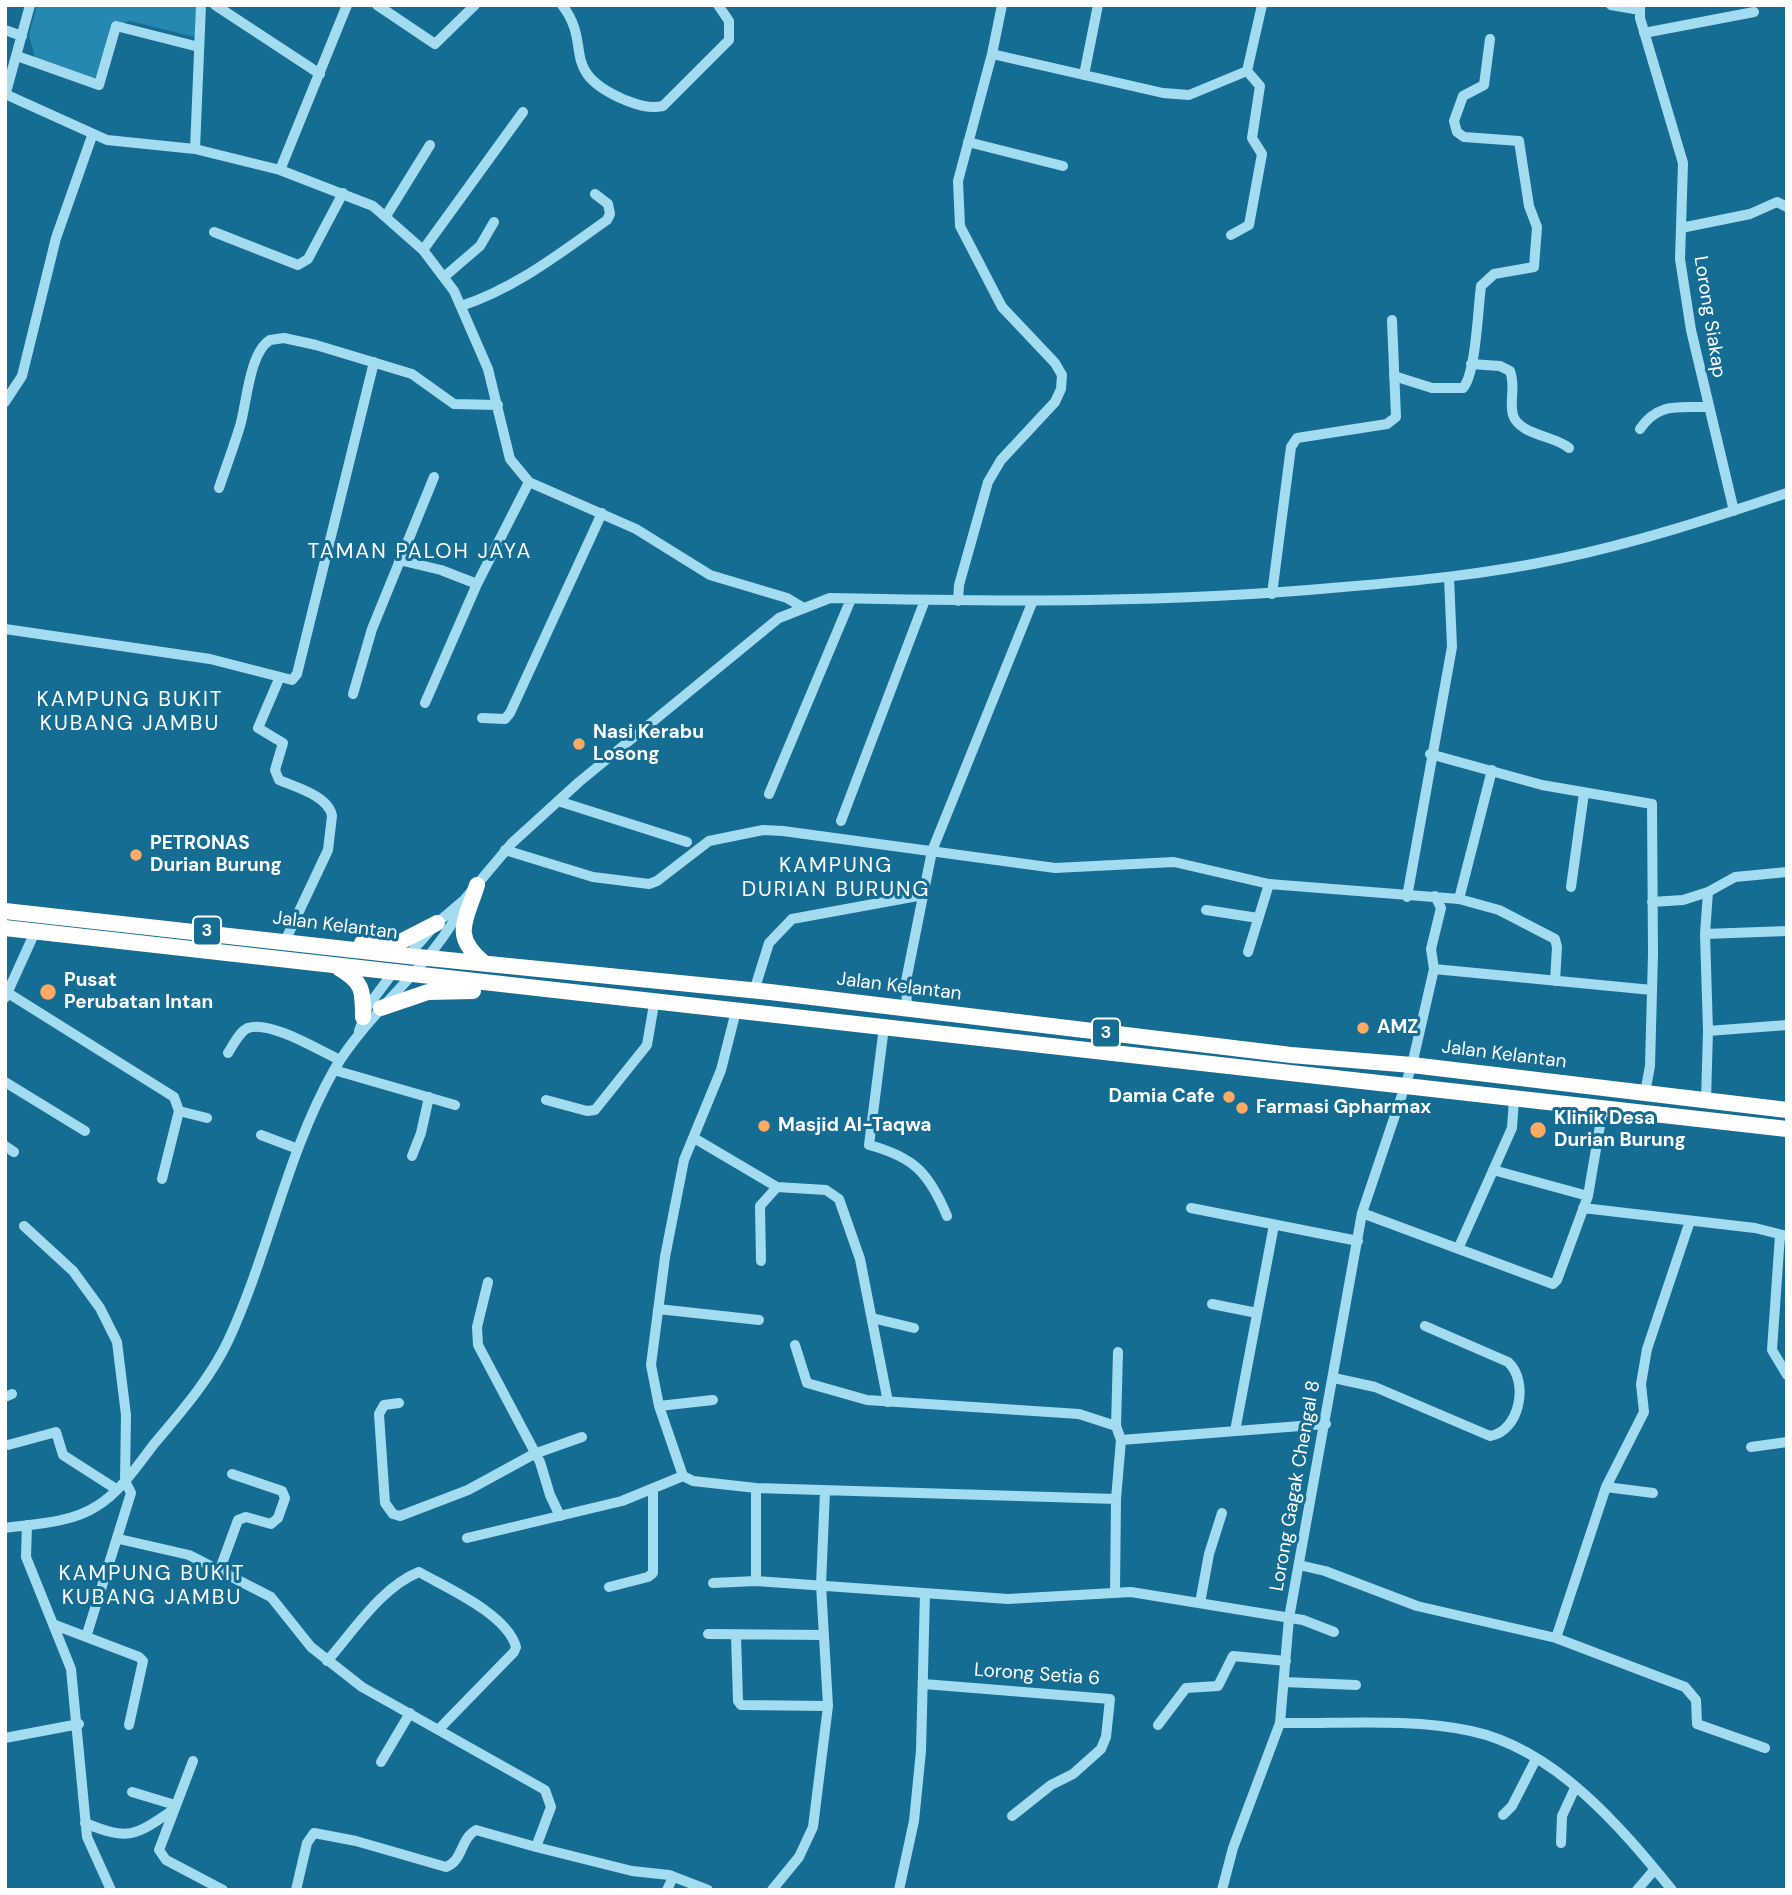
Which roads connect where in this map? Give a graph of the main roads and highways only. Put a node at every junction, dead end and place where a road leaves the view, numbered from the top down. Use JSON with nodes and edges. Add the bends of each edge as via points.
{"nodes":[{"id":1,"x":477,"y":885,"type":"road end"},
{"id":2,"x":5,"y":911,"type":"edge"},
{"id":3,"x":437,"y":923,"type":"road end"},
{"id":4,"x":5,"y":928,"type":"edge"},
{"id":5,"x":314,"y":944,"type":"junction"},
{"id":6,"x":484,"y":962,"type":"junction"},
{"id":7,"x":337,"y":966,"type":"junction"},
{"id":8,"x":535,"y":990,"type":"junction"},
{"id":9,"x":762,"y":991,"type":"junction"},
{"id":10,"x":381,"y":1008,"type":"road end"},
{"id":11,"x":801,"y":1017,"type":"junction"},
{"id":12,"x":361,"y":1024,"type":"road end"},
{"id":13,"x":1787,"y":1110,"type":"edge"},
{"id":14,"x":1787,"y":1129,"type":"edge"}],
"edges":[{"from":1,"to":6,"type":"highway","via":[[464,938],[468,949]]},
{"from":2,"to":5,"type":"highway","name":"Jalan Kelantan","number":"3"},
{"from":3,"to":5,"type":"highway","via":[[402,941]]},
{"from":4,"to":7,"type":"highway","name":"Jalan Kelantan","number":"3"},
{"from":5,"to":6,"type":"highway","name":"Jalan Kelantan","number":"3"},
{"from":6,"to":9,"type":"highway","name":"Jalan Kelantan","number":"3"},
{"from":7,"to":8,"type":"highway","name":"Jalan Kelantan","number":"3"},
{"from":7,"to":12,"type":"highway","via":[[356,978],[363,994]]},
{"from":8,"to":10,"type":"highway","via":[[428,992]]},
{"from":8,"to":11,"type":"highway","name":"Jalan Kelantan","number":"3"},
{"from":9,"to":11,"type":"highway","via":[[800,1009]]},
{"from":9,"to":13,"type":"highway","name":"Jalan Kelantan","number":"3"},
{"from":11,"to":14,"type":"highway","name":"Jalan Kelantan","number":"3"}]}
